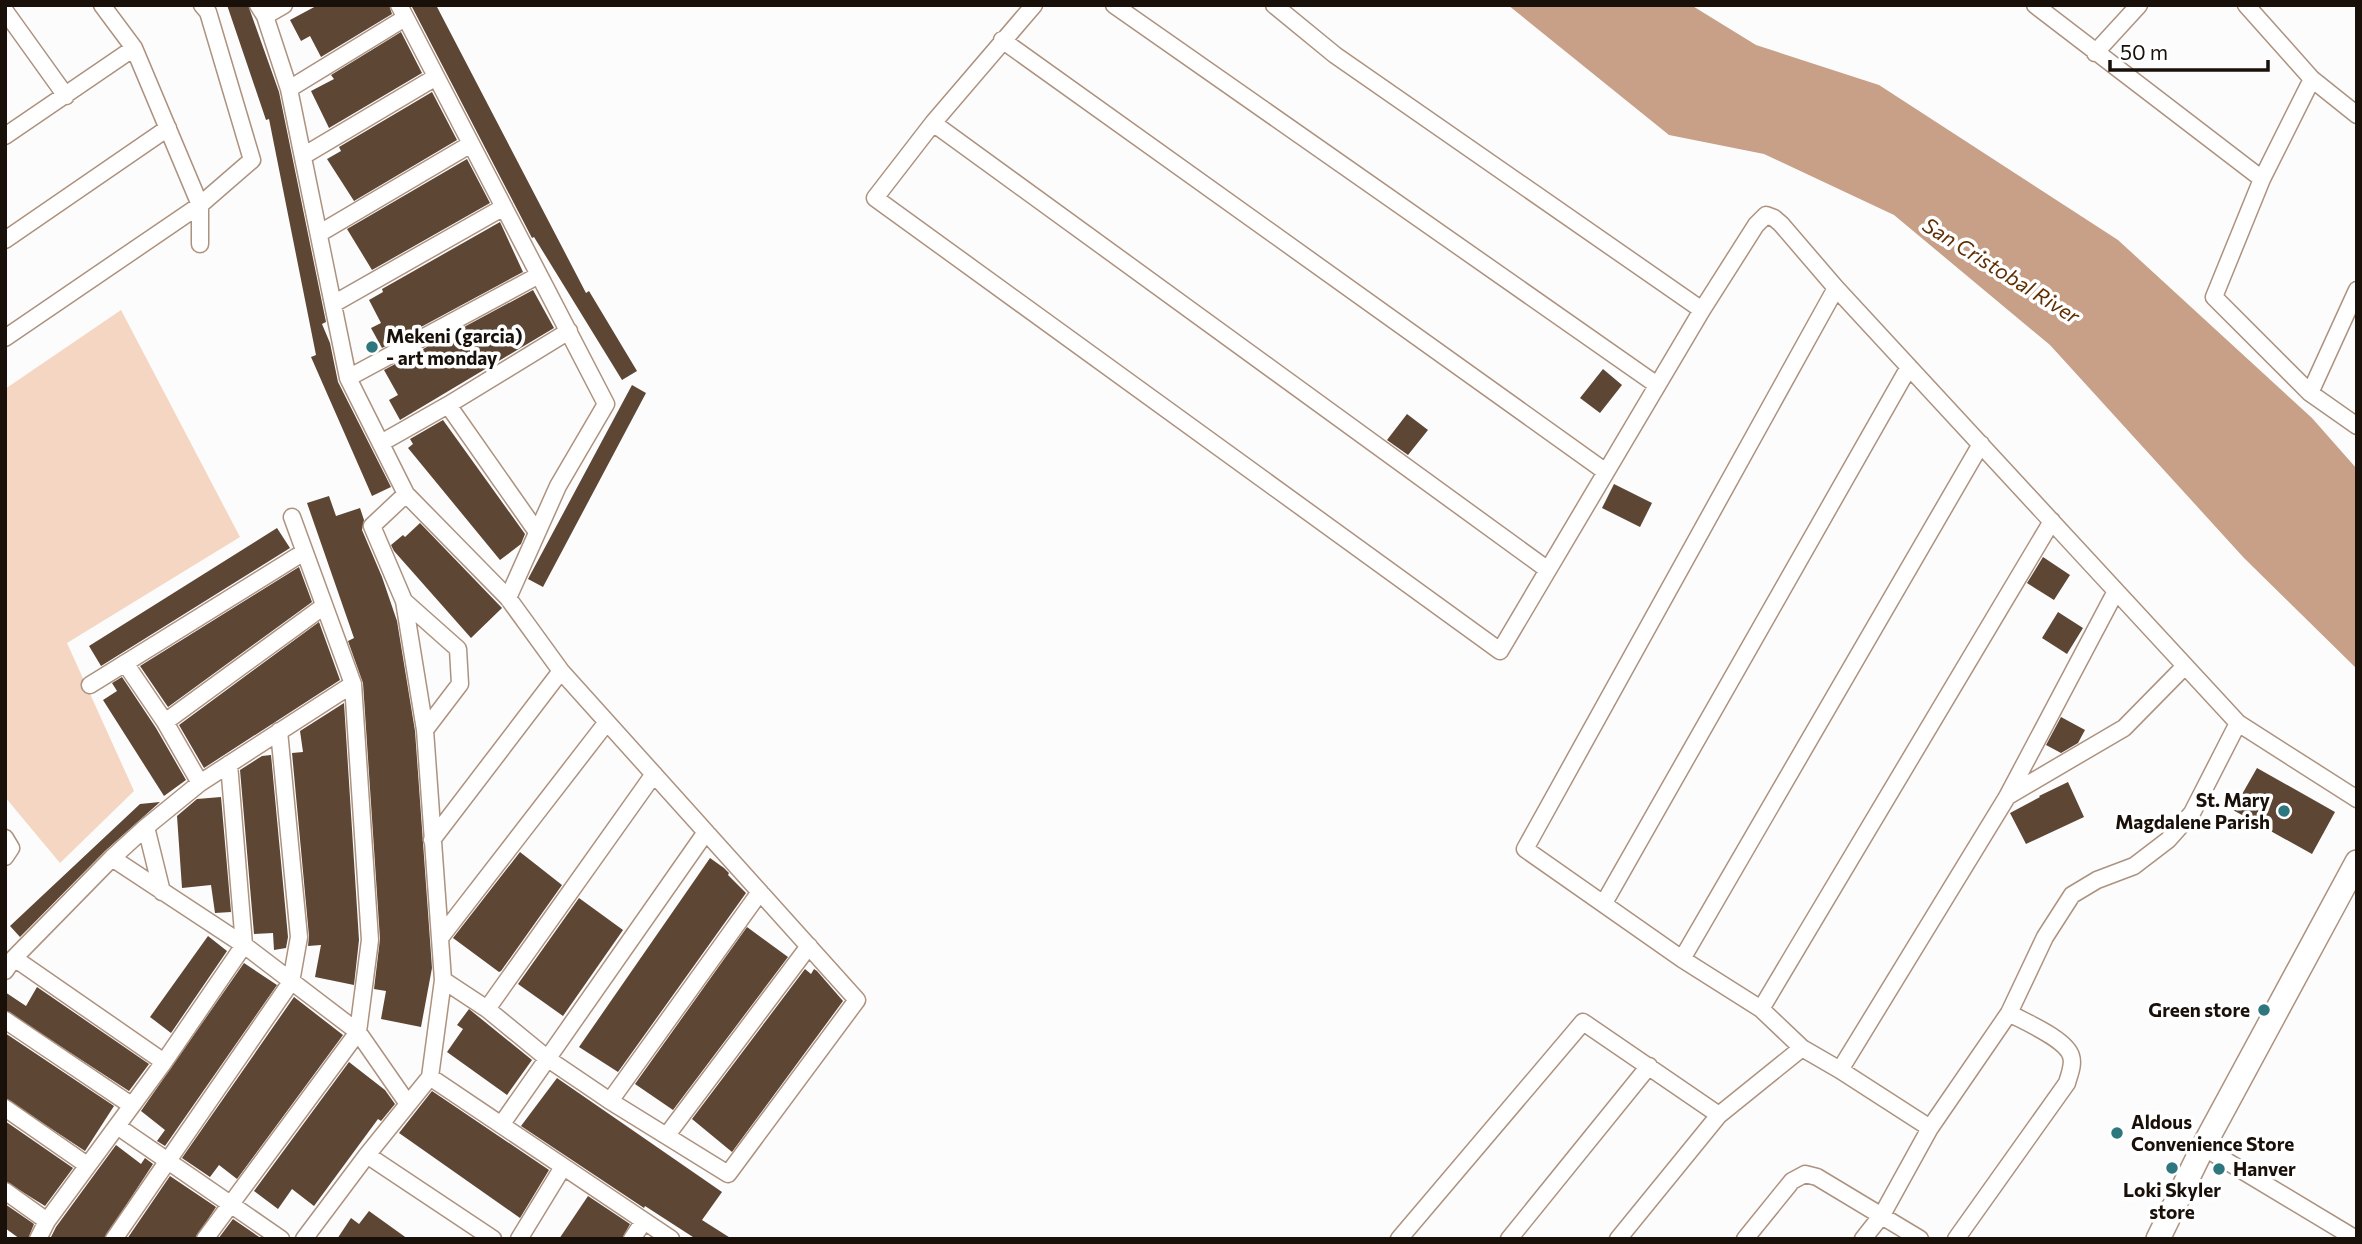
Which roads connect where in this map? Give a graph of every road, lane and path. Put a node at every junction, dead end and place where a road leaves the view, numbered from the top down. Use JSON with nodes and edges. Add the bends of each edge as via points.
{"nodes":[{"id":1,"x":102,"y":5,"type":"edge"},
{"id":2,"x":202,"y":5,"type":"edge"},
{"id":3,"x":284,"y":5,"type":"edge"},
{"id":4,"x":1034,"y":5,"type":"edge"},
{"id":5,"x":1114,"y":5,"type":"edge"},
{"id":6,"x":1275,"y":5,"type":"edge"},
{"id":7,"x":2035,"y":5,"type":"edge"},
{"id":8,"x":2139,"y":5,"type":"edge"},
{"id":9,"x":2246,"y":5,"type":"edge"},
{"id":10,"x":261,"y":10,"type":"edge"},
{"id":11,"x":5,"y":11,"type":"edge"},
{"id":12,"x":402,"y":12,"type":"edge"},
{"id":13,"x":1002,"y":40,"type":"junction"},
{"id":14,"x":134,"y":48,"type":"junction"},
{"id":15,"x":2095,"y":53,"type":"junction"},
{"id":16,"x":436,"y":77,"type":"junction"},
{"id":17,"x":2312,"y":79,"type":"junction"},
{"id":18,"x":289,"y":89,"type":"junction"},
{"id":19,"x":66,"y":96,"type":"junction"},
{"id":20,"x":2357,"y":115,"type":"edge"},
{"id":21,"x":933,"y":123,"type":"junction"},
{"id":22,"x":168,"y":128,"type":"junction"},
{"id":23,"x":5,"y":136,"type":"edge"},
{"id":24,"x":471,"y":144,"type":"junction"},
{"id":25,"x":303,"y":156,"type":"junction"},
{"id":26,"x":2262,"y":178,"type":"junction"},
{"id":27,"x":200,"y":205,"type":"junction"},
{"id":28,"x":504,"y":207,"type":"junction"},
{"id":29,"x":320,"y":233,"type":"junction"},
{"id":30,"x":5,"y":240,"type":"edge"},
{"id":31,"x":200,"y":244,"type":"dead end"},
{"id":32,"x":539,"y":275,"type":"junction"},
{"id":33,"x":1836,"y":288,"type":"junction"},
{"id":34,"x":2357,"y":290,"type":"edge"},
{"id":35,"x":335,"y":303,"type":"junction"},
{"id":36,"x":1702,"y":310,"type":"junction"},
{"id":37,"x":569,"y":331,"type":"junction"},
{"id":38,"x":5,"y":338,"type":"edge"},
{"id":39,"x":1909,"y":367,"type":"junction"},
{"id":40,"x":348,"y":378,"type":"junction"},
{"id":41,"x":1657,"y":386,"type":"junction"},
{"id":42,"x":2310,"y":393,"type":"junction"},
{"id":43,"x":448,"y":405,"type":"junction"},
{"id":44,"x":2357,"y":426,"type":"edge"},
{"id":45,"x":381,"y":443,"type":"junction"},
{"id":46,"x":1981,"y":444,"type":"junction"},
{"id":47,"x":1606,"y":472,"type":"junction"},
{"id":48,"x":406,"y":494,"type":"junction"},
{"id":49,"x":292,"y":517,"type":"dead end"},
{"id":50,"x":2052,"y":521,"type":"junction"},
{"id":51,"x":537,"y":532,"type":"junction"},
{"id":52,"x":304,"y":552,"type":"junction"},
{"id":53,"x":1548,"y":570,"type":"junction"},
{"id":54,"x":2116,"y":591,"type":"junction"},
{"id":55,"x":508,"y":598,"type":"junction"},
{"id":56,"x":404,"y":601,"type":"junction"},
{"id":57,"x":324,"y":606,"type":"junction"},
{"id":58,"x":125,"y":663,"type":"junction"},
{"id":59,"x":2185,"y":666,"type":"junction"},
{"id":60,"x":561,"y":671,"type":"junction"},
{"id":61,"x":353,"y":684,"type":"junction"},
{"id":62,"x":90,"y":685,"type":"dead end"},
{"id":63,"x":165,"y":722,"type":"junction"},
{"id":64,"x":607,"y":722,"type":"junction"},
{"id":65,"x":2238,"y":723,"type":"junction"},
{"id":66,"x":425,"y":730,"type":"junction"},
{"id":67,"x":279,"y":732,"type":"junction"},
{"id":68,"x":229,"y":764,"type":"junction"},
{"id":69,"x":654,"y":774,"type":"junction"},
{"id":70,"x":200,"y":783,"type":"junction"},
{"id":71,"x":2007,"y":797,"type":"junction"},
{"id":72,"x":2357,"y":799,"type":"edge"},
{"id":73,"x":146,"y":827,"type":"junction"},
{"id":74,"x":706,"y":832,"type":"junction"},
{"id":75,"x":5,"y":838,"type":"edge"},
{"id":76,"x":432,"y":840,"type":"junction"},
{"id":77,"x":5,"y":856,"type":"edge"},
{"id":78,"x":112,"y":858,"type":"junction"},
{"id":79,"x":2357,"y":862,"type":"edge"},
{"id":80,"x":162,"y":892,"type":"junction"},
{"id":81,"x":760,"y":892,"type":"junction"},
{"id":82,"x":1604,"y":903,"type":"junction"},
{"id":83,"x":440,"y":938,"type":"junction"},
{"id":84,"x":244,"y":945,"type":"junction"},
{"id":85,"x":808,"y":946,"type":"junction"},
{"id":86,"x":1682,"y":959,"type":"junction"},
{"id":87,"x":10,"y":964,"type":"edge"},
{"id":88,"x":443,"y":980,"type":"junction"},
{"id":89,"x":291,"y":982,"type":"junction"},
{"id":90,"x":487,"y":1009,"type":"junction"},
{"id":91,"x":1761,"y":1009,"type":"junction"},
{"id":92,"x":2009,"y":1013,"type":"junction"},
{"id":93,"x":5,"y":1020,"type":"edge"},
{"id":94,"x":358,"y":1032,"type":"junction"},
{"id":95,"x":1802,"y":1048,"type":"junction"},
{"id":96,"x":548,"y":1059,"type":"junction"},
{"id":97,"x":164,"y":1062,"type":"junction"},
{"id":98,"x":1649,"y":1066,"type":"junction"},
{"id":99,"x":1840,"y":1070,"type":"junction"},
{"id":100,"x":430,"y":1077,"type":"junction"},
{"id":101,"x":610,"y":1101,"type":"junction"},
{"id":102,"x":408,"y":1104,"type":"junction"},
{"id":103,"x":131,"y":1105,"type":"junction"},
{"id":104,"x":5,"y":1108,"type":"edge"},
{"id":105,"x":1719,"y":1115,"type":"junction"},
{"id":106,"x":501,"y":1125,"type":"junction"},
{"id":107,"x":117,"y":1126,"type":"junction"},
{"id":108,"x":1930,"y":1128,"type":"junction"},
{"id":109,"x":667,"y":1135,"type":"junction"},
{"id":110,"x":2203,"y":1147,"type":"junction"},
{"id":111,"x":367,"y":1155,"type":"junction"},
{"id":112,"x":169,"y":1162,"type":"junction"},
{"id":113,"x":87,"y":1165,"type":"junction"},
{"id":114,"x":563,"y":1167,"type":"junction"},
{"id":115,"x":5,"y":1191,"type":"edge"},
{"id":116,"x":230,"y":1205,"type":"junction"},
{"id":117,"x":1882,"y":1214,"type":"junction"},
{"id":118,"x":644,"y":1221,"type":"junction"},
{"id":119,"x":47,"y":1222,"type":"junction"},
{"id":120,"x":38,"y":1239,"type":"edge"},
{"id":121,"x":114,"y":1239,"type":"edge"},
{"id":122,"x":205,"y":1239,"type":"edge"},
{"id":123,"x":281,"y":1239,"type":"edge"},
{"id":124,"x":304,"y":1239,"type":"edge"},
{"id":125,"x":493,"y":1239,"type":"edge"},
{"id":126,"x":519,"y":1239,"type":"edge"},
{"id":127,"x":632,"y":1239,"type":"edge"},
{"id":128,"x":671,"y":1239,"type":"edge"},
{"id":129,"x":1399,"y":1239,"type":"edge"},
{"id":130,"x":1509,"y":1239,"type":"edge"},
{"id":131,"x":1618,"y":1239,"type":"edge"},
{"id":132,"x":1745,"y":1239,"type":"edge"},
{"id":133,"x":1863,"y":1239,"type":"edge"},
{"id":134,"x":1920,"y":1239,"type":"edge"},
{"id":135,"x":1956,"y":1239,"type":"edge"},
{"id":136,"x":2158,"y":1239,"type":"edge"},
{"id":137,"x":2356,"y":1239,"type":"edge"}],
"edges":[{"from":1,"to":14,"type":"street"},
{"from":2,"to":27,"type":"street","via":[[208,12],[252,160]]},
{"from":3,"to":10,"type":"street"},
{"from":4,"to":13,"type":"street"},
{"from":5,"to":41,"type":"street"},
{"from":6,"to":36,"type":"street","via":[[1335,55]]},
{"from":7,"to":15,"type":"street"},
{"from":8,"to":15,"type":"street"},
{"from":9,"to":17,"type":"street"},
{"from":10,"to":18,"type":"street"},
{"from":11,"to":19,"type":"street"},
{"from":12,"to":16,"type":"street"},
{"from":12,"to":18,"type":"street"},
{"from":13,"to":21,"type":"street"},
{"from":13,"to":47,"type":"street"},
{"from":14,"to":19,"type":"street"},
{"from":14,"to":22,"type":"street"},
{"from":15,"to":26,"type":"street"},
{"from":16,"to":24,"type":"street"},
{"from":16,"to":25,"type":"street"},
{"from":17,"to":20,"type":"street"},
{"from":17,"to":26,"type":"street"},
{"from":18,"to":25,"type":"street"},
{"from":19,"to":23,"type":"street"},
{"from":21,"to":53,"type":"street"},
{"from":21,"to":53,"type":"street","via":[[875,198],[1500,651]]},
{"from":22,"to":27,"type":"street"},
{"from":22,"to":30,"type":"street"},
{"from":24,"to":28,"type":"street"},
{"from":24,"to":29,"type":"street"},
{"from":25,"to":29,"type":"street"},
{"from":26,"to":42,"type":"street","via":[[2214,297]]},
{"from":27,"to":31,"type":"street"},
{"from":27,"to":38,"type":"street"},
{"from":28,"to":32,"type":"street"},
{"from":28,"to":35,"type":"street"},
{"from":29,"to":35,"type":"street"},
{"from":32,"to":37,"type":"street"},
{"from":32,"to":40,"type":"street"},
{"from":33,"to":36,"type":"street","via":[[1781,224],[1766,215]]},
{"from":33,"to":39,"type":"street"},
{"from":33,"to":82,"type":"street","via":[[1525,849]]},
{"from":34,"to":42,"type":"street"},
{"from":35,"to":40,"type":"street"},
{"from":36,"to":41,"type":"street"},
{"from":37,"to":43,"type":"street"},
{"from":37,"to":51,"type":"street","via":[[607,404],[558,486]]},
{"from":39,"to":46,"type":"street"},
{"from":39,"to":82,"type":"street"},
{"from":40,"to":45,"type":"street"},
{"from":41,"to":47,"type":"street"},
{"from":42,"to":44,"type":"street"},
{"from":43,"to":45,"type":"street"},
{"from":43,"to":51,"type":"street"},
{"from":45,"to":48,"type":"street"},
{"from":46,"to":50,"type":"street"},
{"from":46,"to":86,"type":"street"},
{"from":47,"to":53,"type":"street"},
{"from":48,"to":55,"type":"street"},
{"from":48,"to":56,"type":"street","via":[[372,526]]},
{"from":49,"to":52,"type":"street"},
{"from":50,"to":54,"type":"street"},
{"from":50,"to":91,"type":"street"},
{"from":51,"to":55,"type":"street"},
{"from":52,"to":57,"type":"street"},
{"from":52,"to":58,"type":"street"},
{"from":54,"to":59,"type":"street"},
{"from":54,"to":71,"type":"street"},
{"from":55,"to":60,"type":"street"},
{"from":56,"to":66,"type":"street"},
{"from":56,"to":66,"type":"street","via":[[458,649],[460,684]]},
{"from":57,"to":61,"type":"street"},
{"from":57,"to":63,"type":"street"},
{"from":58,"to":62,"type":"street"},
{"from":58,"to":63,"type":"street"},
{"from":59,"to":65,"type":"street"},
{"from":59,"to":71,"type":"street","via":[[2124,728]]},
{"from":60,"to":64,"type":"street"},
{"from":60,"to":76,"type":"street"},
{"from":61,"to":67,"type":"street"},
{"from":61,"to":94,"type":"street","via":[[370,940]]},
{"from":63,"to":70,"type":"street"},
{"from":64,"to":69,"type":"street"},
{"from":64,"to":83,"type":"street"},
{"from":65,"to":72,"type":"street"},
{"from":65,"to":92,"type":"street","via":[[2193,813],[2168,840],[2134,866],[2072,895],[2045,937]]},
{"from":66,"to":76,"type":"street"},
{"from":67,"to":68,"type":"street"},
{"from":67,"to":89,"type":"street","via":[[299,937]]},
{"from":68,"to":70,"type":"street"},
{"from":68,"to":84,"type":"street"},
{"from":69,"to":74,"type":"street"},
{"from":69,"to":90,"type":"street"},
{"from":70,"to":73,"type":"street"},
{"from":71,"to":99,"type":"street"},
{"from":73,"to":78,"type":"street"},
{"from":73,"to":80,"type":"street"},
{"from":74,"to":81,"type":"street"},
{"from":74,"to":96,"type":"street"},
{"from":75,"to":77,"type":"street","via":[[11,848]]},
{"from":76,"to":83,"type":"street"},
{"from":78,"to":80,"type":"street"},
{"from":78,"to":87,"type":"street"},
{"from":79,"to":110,"type":"main road"},
{"from":80,"to":84,"type":"street"},
{"from":81,"to":85,"type":"street"},
{"from":81,"to":101,"type":"street"},
{"from":82,"to":86,"type":"street"},
{"from":83,"to":88,"type":"street"},
{"from":84,"to":89,"type":"street"},
{"from":84,"to":97,"type":"street"},
{"from":85,"to":109,"type":"street"},
{"from":85,"to":109,"type":"street","via":[[857,1000],[728,1174]]},
{"from":86,"to":91,"type":"street"},
{"from":87,"to":97,"type":"street"},
{"from":88,"to":90,"type":"street"},
{"from":88,"to":100,"type":"street"},
{"from":89,"to":94,"type":"street"},
{"from":89,"to":112,"type":"street"},
{"from":90,"to":96,"type":"street"},
{"from":91,"to":95,"type":"street"},
{"from":92,"to":108,"type":"street"},
{"from":92,"to":135,"type":"street","via":[[2056,1039],[2071,1054],[2072,1064],[2067,1083]]},
{"from":93,"to":103,"type":"street"},
{"from":94,"to":102,"type":"street"},
{"from":94,"to":116,"type":"street"},
{"from":95,"to":99,"type":"street"},
{"from":95,"to":105,"type":"street"},
{"from":96,"to":101,"type":"street"},
{"from":96,"to":106,"type":"street"},
{"from":97,"to":103,"type":"street"},
{"from":98,"to":105,"type":"street"},
{"from":98,"to":129,"type":"street","via":[[1583,1022]]},
{"from":98,"to":130,"type":"street"},
{"from":99,"to":108,"type":"street"},
{"from":100,"to":102,"type":"street"},
{"from":100,"to":106,"type":"street"},
{"from":101,"to":109,"type":"street"},
{"from":102,"to":111,"type":"street"},
{"from":103,"to":107,"type":"street"},
{"from":104,"to":113,"type":"street"},
{"from":105,"to":131,"type":"street"},
{"from":106,"to":114,"type":"street"},
{"from":107,"to":112,"type":"street"},
{"from":107,"to":113,"type":"street"},
{"from":108,"to":117,"type":"street"},
{"from":110,"to":136,"type":"main road"},
{"from":110,"to":137,"type":"street"},
{"from":111,"to":124,"type":"street"},
{"from":111,"to":125,"type":"street"},
{"from":112,"to":116,"type":"street"},
{"from":112,"to":121,"type":"street"},
{"from":113,"to":119,"type":"street"},
{"from":114,"to":118,"type":"street"},
{"from":114,"to":126,"type":"street"},
{"from":115,"to":119,"type":"street"},
{"from":116,"to":122,"type":"street"},
{"from":116,"to":123,"type":"street"},
{"from":117,"to":132,"type":"street","via":[[1805,1174],[1792,1181]]},
{"from":117,"to":133,"type":"street"},
{"from":117,"to":134,"type":"street"},
{"from":118,"to":127,"type":"street"},
{"from":118,"to":128,"type":"street"},
{"from":119,"to":120,"type":"street"}]}
